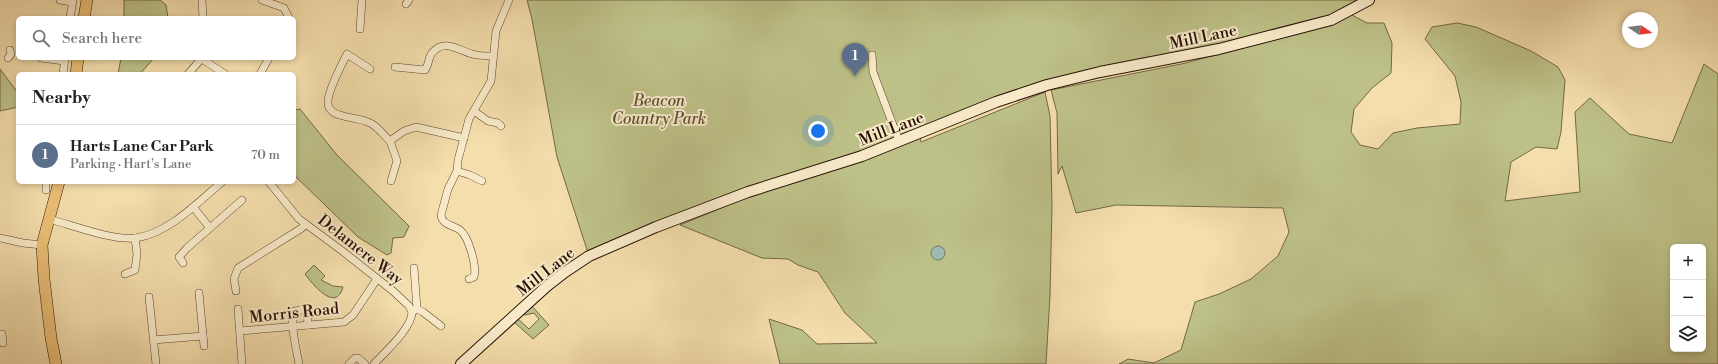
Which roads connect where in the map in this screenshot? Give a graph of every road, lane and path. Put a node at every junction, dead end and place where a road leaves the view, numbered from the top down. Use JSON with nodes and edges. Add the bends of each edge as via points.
{"nodes":[{"id":1,"x":60,"y":0,"type":"edge"},
{"id":2,"x":87,"y":0,"type":"edge"},
{"id":3,"x":262,"y":0,"type":"edge"},
{"id":4,"x":362,"y":0,"type":"edge"},
{"id":5,"x":508,"y":0,"type":"edge"},
{"id":6,"x":1369,"y":0,"type":"edge"},
{"id":7,"x":73,"y":1,"type":"edge"},
{"id":8,"x":203,"y":1,"type":"edge"},
{"id":9,"x":70,"y":16,"type":"edge"},
{"id":10,"x":84,"y":16,"type":"edge"},
{"id":11,"x":203,"y":16,"type":"edge"},
{"id":12,"x":288,"y":16,"type":"edge"},
{"id":13,"x":360,"y":30,"type":"dead end"},
{"id":14,"x":872,"y":55,"type":"dead end"},
{"id":15,"x":494,"y":56,"type":"junction"},
{"id":16,"x":64,"y":60,"type":"edge"},
{"id":17,"x":78,"y":60,"type":"edge"},
{"id":18,"x":201,"y":60,"type":"edge"},
{"id":19,"x":204,"y":60,"type":"edge"},
{"id":20,"x":268,"y":60,"type":"edge"},
{"id":21,"x":397,"y":66,"type":"dead end"},
{"id":22,"x":370,"y":69,"type":"dead end"},
{"id":23,"x":62,"y":72,"type":"edge"},
{"id":24,"x":76,"y":72,"type":"edge"},
{"id":25,"x":190,"y":72,"type":"edge"},
{"id":26,"x":222,"y":72,"type":"edge"},
{"id":27,"x":261,"y":72,"type":"edge"},
{"id":28,"x":474,"y":111,"type":"junction"},
{"id":29,"x":502,"y":127,"type":"dead end"},
{"id":30,"x":464,"y":138,"type":"junction"},
{"id":31,"x":390,"y":141,"type":"junction"},
{"id":32,"x":899,"y":141,"type":"junction"},
{"id":33,"x":457,"y":171,"type":"junction"},
{"id":34,"x":482,"y":181,"type":"dead end"},
{"id":35,"x":390,"y":183,"type":"dead end"},
{"id":36,"x":58,"y":184,"type":"edge"},
{"id":37,"x":220,"y":184,"type":"edge"},
{"id":38,"x":272,"y":184,"type":"edge"},
{"id":39,"x":243,"y":199,"type":"dead end"},
{"id":40,"x":193,"y":206,"type":"junction"},
{"id":41,"x":49,"y":219,"type":"junction"},
{"id":42,"x":305,"y":224,"type":"junction"},
{"id":43,"x":210,"y":228,"type":"junction"},
{"id":44,"x":0,"y":238,"type":"edge"},
{"id":45,"x":136,"y":238,"type":"junction"},
{"id":46,"x":42,"y":245,"type":"junction"},
{"id":47,"x":179,"y":260,"type":"dead end"},
{"id":48,"x":414,"y":268,"type":"dead end"},
{"id":49,"x":125,"y":274,"type":"dead end"},
{"id":50,"x":377,"y":279,"type":"junction"},
{"id":51,"x":474,"y":279,"type":"dead end"},
{"id":52,"x":236,"y":291,"type":"dead end"},
{"id":53,"x":199,"y":293,"type":"dead end"},
{"id":54,"x":149,"y":297,"type":"dead end"},
{"id":55,"x":238,"y":309,"type":"dead end"},
{"id":56,"x":414,"y":311,"type":"junction"},
{"id":57,"x":308,"y":325,"type":"junction"},
{"id":58,"x":293,"y":326,"type":"junction"},
{"id":59,"x":442,"y":326,"type":"dead end"},
{"id":60,"x":240,"y":331,"type":"junction"},
{"id":61,"x":202,"y":336,"type":"junction"},
{"id":62,"x":153,"y":340,"type":"junction"},
{"id":63,"x":204,"y":346,"type":"dead end"},
{"id":64,"x":56,"y":364,"type":"edge"},
{"id":65,"x":156,"y":364,"type":"edge"},
{"id":66,"x":242,"y":364,"type":"edge"},
{"id":67,"x":299,"y":364,"type":"edge"},
{"id":68,"x":349,"y":364,"type":"edge"},
{"id":69,"x":365,"y":364,"type":"edge"},
{"id":70,"x":374,"y":364,"type":"edge"},
{"id":71,"x":461,"y":364,"type":"edge"}],
"edges":[{"from":1,"to":7,"type":"street"},
{"from":2,"to":10,"type":"main road"},
{"from":3,"to":12,"type":"street","via":[[284,8]]},
{"from":4,"to":13,"type":"street"},
{"from":5,"to":15,"type":"street","via":[[496,31]]},
{"from":6,"to":32,"type":"street","name":"Mill Lane","via":[[1331,20],[1219,49],[1047,85],[996,102]]},
{"from":7,"to":9,"type":"street"},
{"from":8,"to":11,"type":"street"},
{"from":14,"to":32,"type":"street","via":[[874,72]]},
{"from":15,"to":21,"type":"street","via":[[480,56],[449,45],[440,46],[430,56],[426,73]]},
{"from":15,"to":28,"type":"street","via":[[491,81]]},
{"from":16,"to":23,"type":"street"},
{"from":17,"to":24,"type":"main road"},
{"from":18,"to":25,"type":"street"},
{"from":19,"to":26,"type":"street"},
{"from":20,"to":27,"type":"street"},
{"from":22,"to":31,"type":"street","via":[[347,52],[329,97],[329,108],[339,115],[374,124]]},
{"from":28,"to":29,"type":"street"},
{"from":28,"to":30,"type":"street"},
{"from":30,"to":31,"type":"street","via":[[416,127],[404,131]]},
{"from":30,"to":33,"type":"street"},
{"from":31,"to":35,"type":"street","via":[[397,162]]},
{"from":32,"to":71,"type":"street","name":"Mill Lane","via":[[748,192],[589,256],[547,286]]},
{"from":33,"to":34,"type":"street"},
{"from":33,"to":51,"type":"street","via":[[448,189],[441,215],[442,219],[465,235],[475,273]]},
{"from":36,"to":41,"type":"main road"},
{"from":37,"to":40,"type":"street"},
{"from":38,"to":42,"type":"street","name":"Delamere Way"},
{"from":39,"to":43,"type":"street"},
{"from":40,"to":43,"type":"street"},
{"from":40,"to":45,"type":"street","via":[[170,224]]},
{"from":41,"to":45,"type":"street","via":[[112,236]]},
{"from":41,"to":46,"type":"main road"},
{"from":42,"to":50,"type":"street","name":"Delamere Way"},
{"from":42,"to":52,"type":"street","via":[[238,268],[234,279]]},
{"from":43,"to":47,"type":"street","via":[[187,248]]},
{"from":44,"to":46,"type":"street"},
{"from":45,"to":49,"type":"street","via":[[137,272]]},
{"from":46,"to":64,"type":"main road"},
{"from":48,"to":56,"type":"street"},
{"from":50,"to":56,"type":"street","name":"Delamere Way"},
{"from":50,"to":57,"type":"street","name":"Morris Road","via":[[349,319],[344,322]]},
{"from":53,"to":61,"type":"street"},
{"from":54,"to":62,"type":"street"},
{"from":55,"to":60,"type":"street"},
{"from":56,"to":59,"type":"street","name":"Delamere Way","via":[[423,312]]},
{"from":56,"to":70,"type":"street","via":[[406,328]]},
{"from":57,"to":58,"type":"street","name":"Morris Road"},
{"from":57,"to":58,"type":"street","via":[[307,312],[304,310],[294,311]]},
{"from":58,"to":60,"type":"street","name":"Morris Road"},
{"from":58,"to":67,"type":"street"},
{"from":60,"to":66,"type":"street"},
{"from":61,"to":62,"type":"street"},
{"from":61,"to":63,"type":"street"},
{"from":62,"to":65,"type":"street"},
{"from":68,"to":69,"type":"street","via":[[358,358]]}]}
